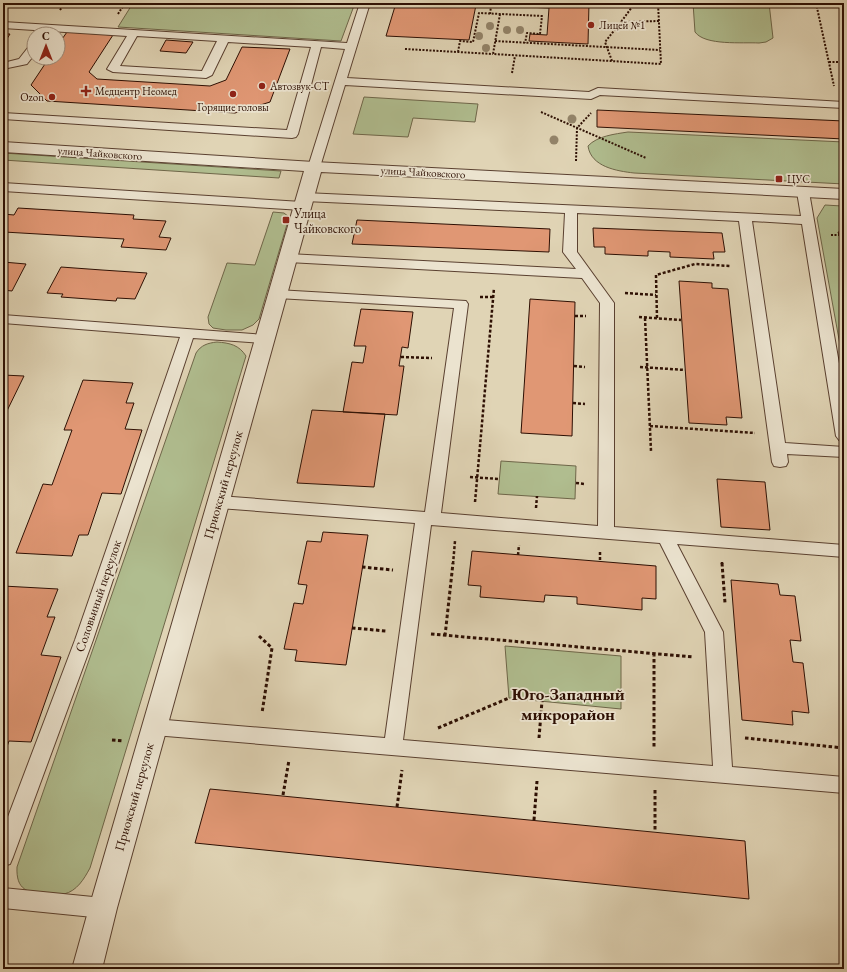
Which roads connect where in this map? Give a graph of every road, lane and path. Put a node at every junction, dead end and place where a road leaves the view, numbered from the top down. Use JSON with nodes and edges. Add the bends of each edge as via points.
{"nodes":[{"id":1,"x":365,"y":3,"type":"edge"},
{"id":2,"x":635,"y":3,"type":"edge"},
{"id":3,"x":658,"y":3,"type":"edge"},
{"id":4,"x":816,"y":3,"type":"edge"},
{"id":5,"x":491,"y":6,"type":"dead end"},
{"id":6,"x":490,"y":14,"type":"junction"},
{"id":7,"x":500,"y":14,"type":"junction"},
{"id":8,"x":659,"y":21,"type":"junction"},
{"id":9,"x":621,"y":22,"type":"junction"},
{"id":10,"x":3,"y":25,"type":"edge"},
{"id":11,"x":26,"y":28,"type":"edge"},
{"id":12,"x":66,"y":31,"type":"edge"},
{"id":13,"x":134,"y":33,"type":"junction"},
{"id":14,"x":224,"y":38,"type":"junction"},
{"id":15,"x":495,"y":41,"type":"junction"},
{"id":16,"x":525,"y":43,"type":"junction"},
{"id":17,"x":317,"y":44,"type":"junction"},
{"id":18,"x":351,"y":46,"type":"junction"},
{"id":19,"x":606,"y":47,"type":"junction"},
{"id":20,"x":405,"y":49,"type":"dead end"},
{"id":21,"x":661,"y":50,"type":"junction"},
{"id":22,"x":458,"y":52,"type":"junction"},
{"id":23,"x":493,"y":54,"type":"junction"},
{"id":24,"x":515,"y":56,"type":"junction"},
{"id":25,"x":26,"y":58,"type":"edge"},
{"id":26,"x":612,"y":61,"type":"junction"},
{"id":27,"x":829,"y":62,"type":"junction"},
{"id":28,"x":844,"y":62,"type":"edge"},
{"id":29,"x":3,"y":66,"type":"edge"},
{"id":30,"x":340,"y":81,"type":"junction"},
{"id":31,"x":834,"y":87,"type":"dead end"},
{"id":32,"x":510,"y":91,"type":"junction"},
{"id":33,"x":844,"y":105,"type":"edge"},
{"id":34,"x":593,"y":111,"type":"dead end"},
{"id":35,"x":3,"y":116,"type":"edge"},
{"id":36,"x":577,"y":128,"type":"junction"},
{"id":37,"x":3,"y":147,"type":"edge"},
{"id":38,"x":646,"y":158,"type":"dead end"},
{"id":39,"x":314,"y":167,"type":"junction"},
{"id":40,"x":575,"y":167,"type":"dead end"},
{"id":41,"x":3,"y":187,"type":"edge"},
{"id":42,"x":803,"y":192,"type":"junction"},
{"id":43,"x":844,"y":194,"type":"edge"},
{"id":44,"x":304,"y":202,"type":"junction"},
{"id":45,"x":571,"y":209,"type":"junction"},
{"id":46,"x":745,"y":217,"type":"junction"},
{"id":47,"x":808,"y":220,"type":"junction"},
{"id":48,"x":288,"y":258,"type":"junction"},
{"id":49,"x":752,"y":267,"type":"junction"},
{"id":50,"x":496,"y":269,"type":"junction"},
{"id":51,"x":586,"y":274,"type":"junction"},
{"id":52,"x":278,"y":294,"type":"junction"},
{"id":53,"x":633,"y":294,"type":"dead end"},
{"id":54,"x":656,"y":295,"type":"junction"},
{"id":55,"x":639,"y":317,"type":"dead end"},
{"id":56,"x":645,"y":318,"type":"junction"},
{"id":57,"x":657,"y":318,"type":"junction"},
{"id":58,"x":3,"y":319,"type":"edge"},
{"id":59,"x":681,"y":320,"type":"dead end"},
{"id":60,"x":188,"y":333,"type":"junction"},
{"id":61,"x":265,"y":339,"type":"junction"},
{"id":62,"x":401,"y":357,"type":"dead end"},
{"id":63,"x":454,"y":359,"type":"junction"},
{"id":64,"x":640,"y":367,"type":"dead end"},
{"id":65,"x":647,"y":368,"type":"junction"},
{"id":66,"x":685,"y":370,"type":"dead end"},
{"id":67,"x":650,"y":426,"type":"junction"},
{"id":68,"x":844,"y":436,"type":"edge"},
{"id":69,"x":651,"y":451,"type":"dead end"},
{"id":70,"x":844,"y":452,"type":"edge"},
{"id":71,"x":779,"y":455,"type":"junction"},
{"id":72,"x":470,"y":477,"type":"dead end"},
{"id":73,"x":477,"y":477,"type":"junction"},
{"id":74,"x":499,"y":479,"type":"dead end"},
{"id":75,"x":219,"y":502,"type":"junction"},
{"id":76,"x":428,"y":518,"type":"junction"},
{"id":77,"x":461,"y":527,"type":"junction"},
{"id":78,"x":606,"y":532,"type":"junction"},
{"id":79,"x":665,"y":537,"type":"junction"},
{"id":80,"x":844,"y":551,"type":"edge"},
{"id":81,"x":362,"y":567,"type":"dead end"},
{"id":82,"x":416,"y":572,"type":"junction"},
{"id":83,"x":352,"y":628,"type":"dead end"},
{"id":84,"x":408,"y":632,"type":"junction"},
{"id":85,"x":259,"y":636,"type":"dead end"},
{"id":86,"x":445,"y":636,"type":"junction"},
{"id":87,"x":654,"y":653,"type":"junction"},
{"id":88,"x":716,"y":659,"type":"junction"},
{"id":89,"x":508,"y":698,"type":"dead end"},
{"id":90,"x":542,"y":701,"type":"dead end"},
{"id":91,"x":154,"y":726,"type":"junction"},
{"id":92,"x":258,"y":735,"type":"junction"},
{"id":93,"x":720,"y":736,"type":"junction"},
{"id":94,"x":293,"y":738,"type":"junction"},
{"id":95,"x":112,"y":740,"type":"dead end"},
{"id":96,"x":127,"y":741,"type":"dead end"},
{"id":97,"x":399,"y":747,"type":"junction"},
{"id":98,"x":844,"y":748,"type":"edge"},
{"id":99,"x":538,"y":759,"type":"junction"},
{"id":100,"x":654,"y":769,"type":"junction"},
{"id":101,"x":722,"y":775,"type":"junction"},
{"id":102,"x":844,"y":785,"type":"edge"},
{"id":103,"x":282,"y":795,"type":"dead end"},
{"id":104,"x":397,"y":807,"type":"dead end"},
{"id":105,"x":534,"y":820,"type":"dead end"},
{"id":106,"x":655,"y":832,"type":"dead end"},
{"id":107,"x":3,"y":857,"type":"edge"},
{"id":108,"x":3,"y":898,"type":"edge"},
{"id":109,"x":103,"y":908,"type":"junction"},
{"id":110,"x":87,"y":969,"type":"edge"}],
"edges":[{"from":1,"to":18,"type":"lane","name":"Приокский переулок"},
{"from":2,"to":9,"type":"path"},
{"from":3,"to":8,"type":"path"},
{"from":4,"to":27,"type":"path"},
{"from":5,"to":6,"type":"path"},
{"from":6,"to":7,"type":"path"},
{"from":6,"to":22,"type":"path","via":[[479,13],[473,42],[460,41]]},
{"from":7,"to":15,"type":"path"},
{"from":7,"to":16,"type":"path","via":[[542,16],[540,34],[527,33]]},
{"from":8,"to":9,"type":"path"},
{"from":8,"to":21,"type":"path"},
{"from":9,"to":19,"type":"path","via":[[605,42]]},
{"from":10,"to":11,"type":"lane"},
{"from":12,"to":13,"type":"lane"},
{"from":13,"to":14,"type":"lane"},
{"from":13,"to":14,"type":"lane","via":[[113,69],[206,75]]},
{"from":14,"to":17,"type":"lane"},
{"from":15,"to":16,"type":"path"},
{"from":15,"to":23,"type":"path"},
{"from":16,"to":19,"type":"path"},
{"from":17,"to":18,"type":"lane"},
{"from":17,"to":35,"type":"lane","via":[[292,134]]},
{"from":18,"to":30,"type":"lane","name":"Приокский переулок"},
{"from":19,"to":21,"type":"path"},
{"from":19,"to":26,"type":"path"},
{"from":20,"to":22,"type":"path"},
{"from":21,"to":26,"type":"path","via":[[661,64]]},
{"from":22,"to":23,"type":"path"},
{"from":23,"to":24,"type":"path"},
{"from":24,"to":26,"type":"path"},
{"from":24,"to":32,"type":"path"},
{"from":25,"to":29,"type":"lane","via":[[23,62]]},
{"from":27,"to":28,"type":"path"},
{"from":27,"to":31,"type":"path"},
{"from":30,"to":32,"type":"lane"},
{"from":30,"to":39,"type":"lane","name":"Приокский переулок"},
{"from":32,"to":33,"type":"lane","via":[[592,96],[598,91]]},
{"from":32,"to":36,"type":"path","via":[[508,97]]},
{"from":34,"to":36,"type":"path"},
{"from":36,"to":38,"type":"path"},
{"from":36,"to":40,"type":"path"},
{"from":37,"to":39,"type":"street","name":"улица Чайковского"},
{"from":39,"to":42,"type":"street","name":"улица Чайковского"},
{"from":39,"to":44,"type":"street","name":"Приокский переулок"},
{"from":41,"to":44,"type":"lane"},
{"from":42,"to":43,"type":"street","name":"улица Чайковского"},
{"from":42,"to":47,"type":"lane"},
{"from":44,"to":45,"type":"lane"},
{"from":44,"to":48,"type":"street","name":"Приокский переулок"},
{"from":45,"to":46,"type":"lane"},
{"from":45,"to":51,"type":"lane","via":[[570,252]]},
{"from":46,"to":47,"type":"lane"},
{"from":46,"to":49,"type":"lane"},
{"from":47,"to":68,"type":"lane"},
{"from":48,"to":50,"type":"lane"},
{"from":48,"to":52,"type":"street","name":"Приокский переулок"},
{"from":49,"to":54,"type":"path","via":[[695,264],[656,275]]},
{"from":49,"to":71,"type":"lane"},
{"from":50,"to":51,"type":"lane"},
{"from":50,"to":73,"type":"path"},
{"from":51,"to":78,"type":"lane","via":[[607,303]]},
{"from":52,"to":61,"type":"street","name":"Приокский переулок"},
{"from":52,"to":63,"type":"lane","via":[[461,304]]},
{"from":53,"to":54,"type":"path"},
{"from":54,"to":57,"type":"path"},
{"from":55,"to":56,"type":"path"},
{"from":56,"to":57,"type":"path"},
{"from":56,"to":65,"type":"path"},
{"from":57,"to":59,"type":"path"},
{"from":58,"to":60,"type":"lane"},
{"from":60,"to":61,"type":"lane"},
{"from":60,"to":107,"type":"lane","name":"Соловьиный переулок","via":[[84,640]]},
{"from":61,"to":75,"type":"street","name":"Приокский переулок"},
{"from":62,"to":63,"type":"path"},
{"from":63,"to":76,"type":"lane"},
{"from":64,"to":65,"type":"path"},
{"from":65,"to":66,"type":"path"},
{"from":65,"to":67,"type":"path"},
{"from":67,"to":69,"type":"path"},
{"from":67,"to":71,"type":"path","via":[[759,434]]},
{"from":70,"to":71,"type":"lane"},
{"from":72,"to":73,"type":"path"},
{"from":73,"to":74,"type":"path"},
{"from":73,"to":77,"type":"path","via":[[474,508]]},
{"from":75,"to":76,"type":"lane"},
{"from":75,"to":91,"type":"street","name":"Приокский переулок"},
{"from":76,"to":77,"type":"lane"},
{"from":76,"to":82,"type":"lane"},
{"from":77,"to":78,"type":"lane"},
{"from":77,"to":86,"type":"path"},
{"from":78,"to":79,"type":"lane"},
{"from":79,"to":80,"type":"lane"},
{"from":79,"to":88,"type":"lane","via":[[714,632]]},
{"from":81,"to":82,"type":"path"},
{"from":82,"to":84,"type":"lane"},
{"from":83,"to":84,"type":"path"},
{"from":84,"to":86,"type":"path"},
{"from":84,"to":97,"type":"lane"},
{"from":85,"to":92,"type":"path","via":[[272,648]]},
{"from":86,"to":87,"type":"path"},
{"from":87,"to":88,"type":"path"},
{"from":87,"to":100,"type":"path"},
{"from":88,"to":93,"type":"lane"},
{"from":89,"to":97,"type":"path"},
{"from":90,"to":99,"type":"path"},
{"from":91,"to":92,"type":"lane"},
{"from":91,"to":109,"type":"street","name":"Приокский переулок"},
{"from":92,"to":94,"type":"lane"},
{"from":93,"to":98,"type":"path"},
{"from":93,"to":101,"type":"lane"},
{"from":94,"to":97,"type":"lane"},
{"from":94,"to":103,"type":"path"},
{"from":95,"to":96,"type":"path"},
{"from":97,"to":99,"type":"lane"},
{"from":97,"to":104,"type":"path"},
{"from":99,"to":100,"type":"lane"},
{"from":99,"to":105,"type":"path"},
{"from":100,"to":101,"type":"lane"},
{"from":100,"to":106,"type":"path"},
{"from":101,"to":102,"type":"lane"},
{"from":108,"to":109,"type":"lane"},
{"from":109,"to":110,"type":"street","name":"Приокский переулок"}]}
